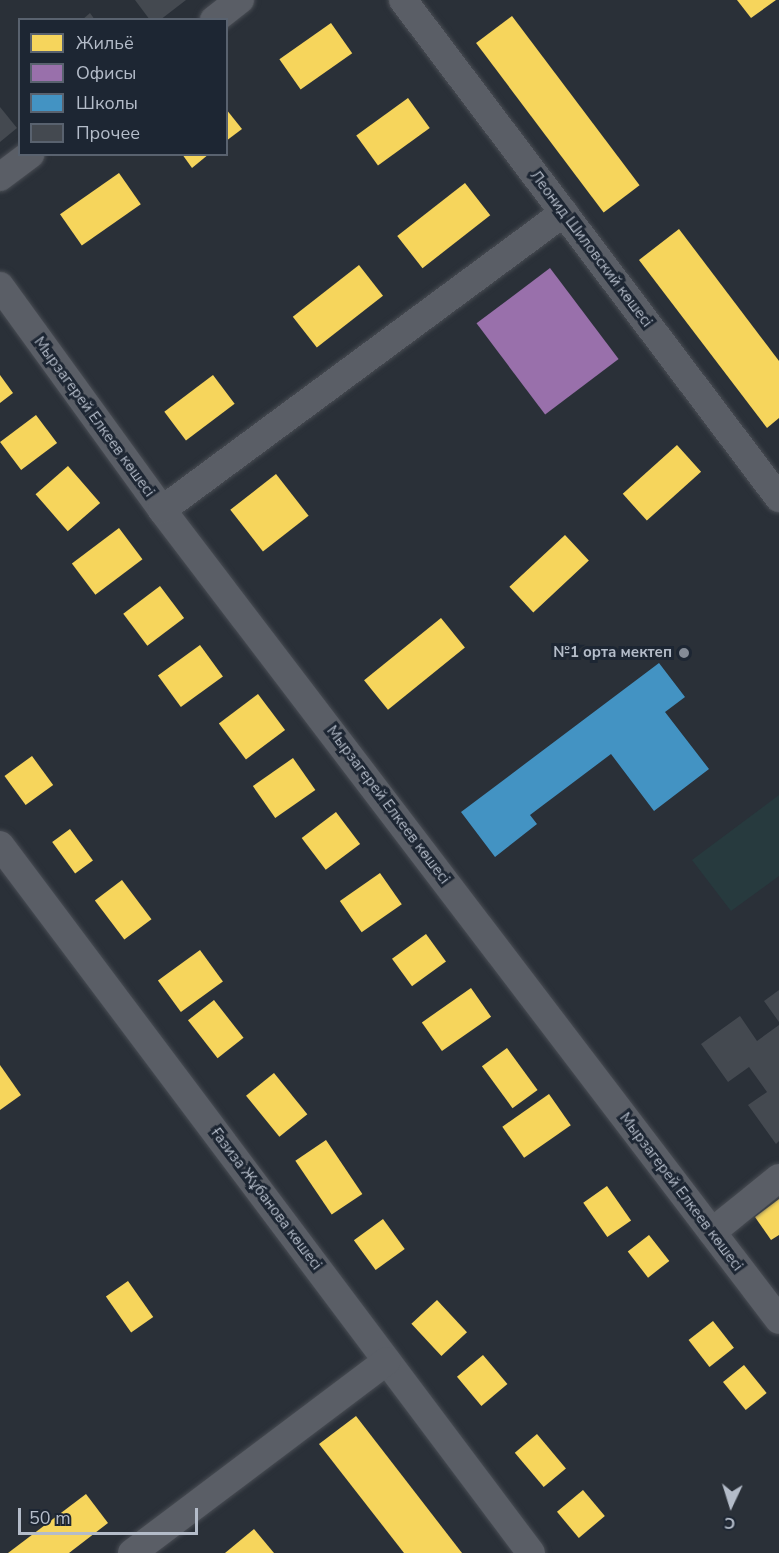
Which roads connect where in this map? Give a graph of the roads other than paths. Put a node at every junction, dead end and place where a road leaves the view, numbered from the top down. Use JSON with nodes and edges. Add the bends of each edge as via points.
{"nodes":[{"id":1,"x":240,"y":0,"type":"edge"},
{"id":2,"x":403,"y":0,"type":"edge"},
{"id":3,"x":217,"y":18,"type":"edge"},
{"id":4,"x":27,"y":156,"type":"edge"},
{"id":5,"x":0,"y":177,"type":"edge"},
{"id":6,"x":564,"y":213,"type":"junction"},
{"id":7,"x":0,"y":286,"type":"edge"},
{"id":8,"x":779,"y":498,"type":"edge"},
{"id":9,"x":162,"y":510,"type":"junction"},
{"id":10,"x":0,"y":845,"type":"edge"},
{"id":11,"x":779,"y":1178,"type":"edge"},
{"id":12,"x":712,"y":1232,"type":"junction"},
{"id":13,"x":779,"y":1320,"type":"edge"},
{"id":14,"x":387,"y":1360,"type":"junction"},
{"id":15,"x":132,"y":1553,"type":"edge"},
{"id":16,"x":531,"y":1553,"type":"edge"}],
"edges":[{"from":1,"to":3,"type":"street"},
{"from":2,"to":6,"type":"street","name":"Леонид Шиловский көшесі"},
{"from":4,"to":5,"type":"street"},
{"from":6,"to":8,"type":"street","name":"Леонид Шиловский көшесі"},
{"from":6,"to":9,"type":"street"},
{"from":7,"to":9,"type":"street","name":"Мырзагерей Елкеев көшесі"},
{"from":9,"to":12,"type":"street","name":"Мырзагерей Елкеев көшесі"},
{"from":10,"to":14,"type":"street","name":"Ғазиза Жұбанова көшесі"},
{"from":11,"to":12,"type":"street"},
{"from":12,"to":13,"type":"street","name":"Мырзагерей Елкеев көшесі"},
{"from":14,"to":15,"type":"street"},
{"from":14,"to":16,"type":"street","name":"Ғазиза Жұбанова көшесі"}]}
